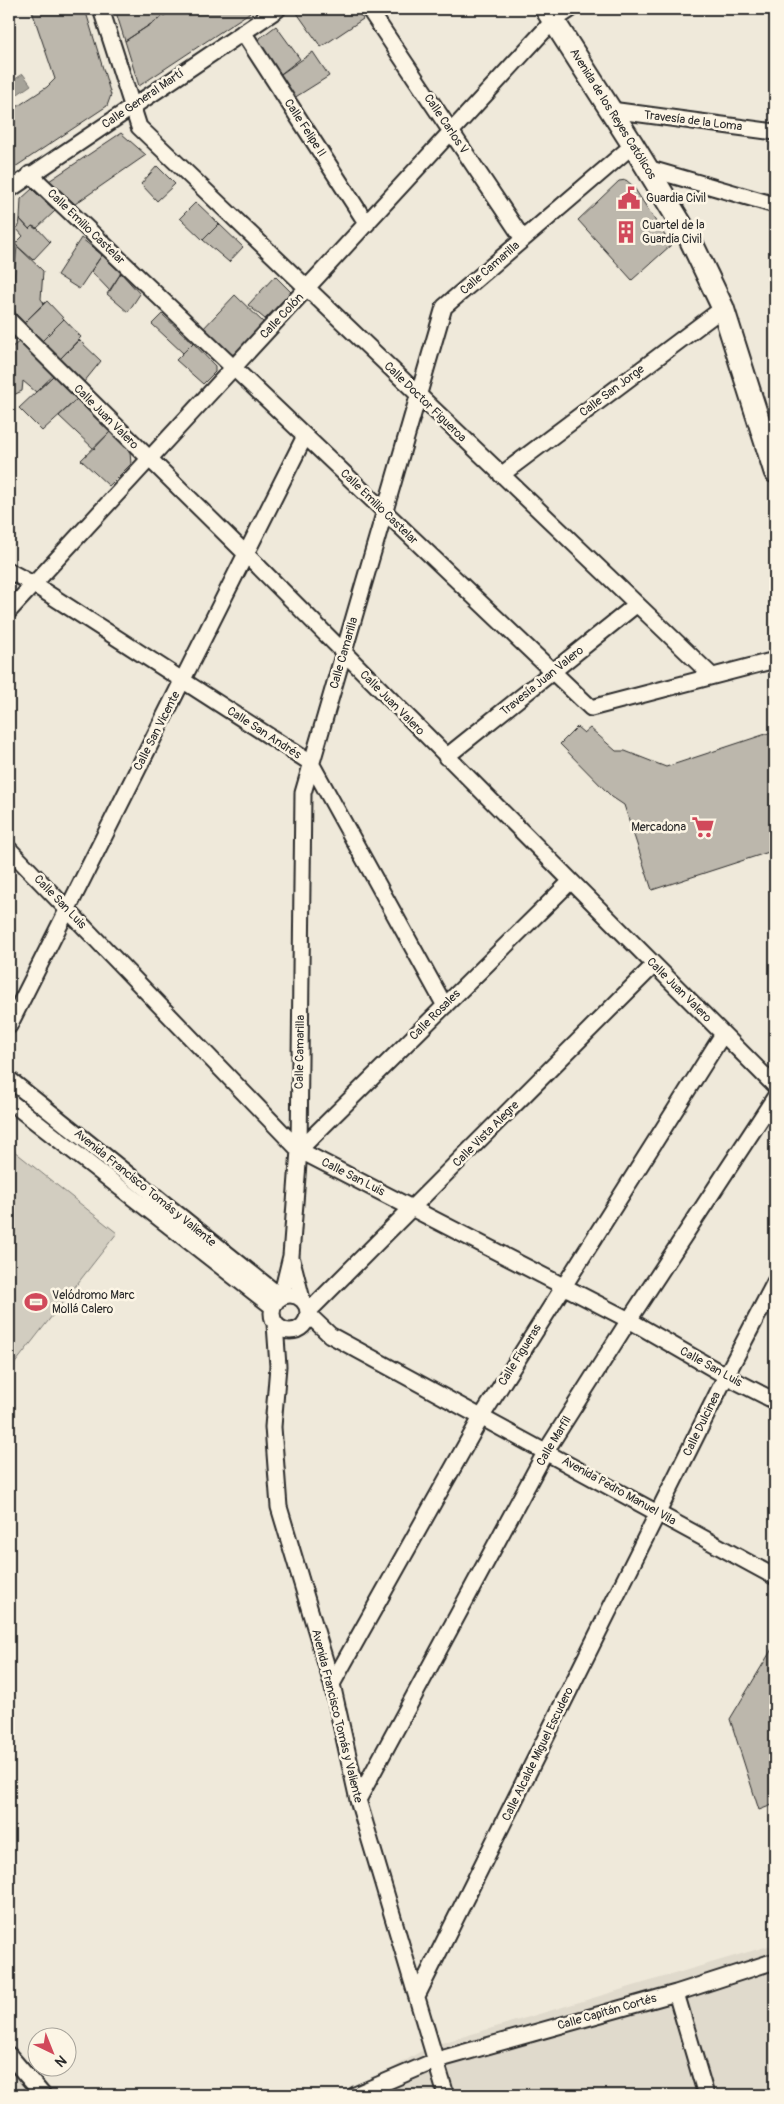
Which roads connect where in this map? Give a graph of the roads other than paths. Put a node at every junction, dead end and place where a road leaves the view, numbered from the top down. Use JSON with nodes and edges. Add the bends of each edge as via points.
{"nodes":[{"id":1,"x":101,"y":9,"type":"edge"},
{"id":2,"x":278,"y":9,"type":"edge"},
{"id":3,"x":369,"y":9,"type":"edge"},
{"id":4,"x":571,"y":9,"type":"edge"},
{"id":5,"x":549,"y":15,"type":"edge"},
{"id":6,"x":243,"y":32,"type":"junction"},
{"id":7,"x":132,"y":106,"type":"junction"},
{"id":8,"x":611,"y":110,"type":"junction"},
{"id":9,"x":452,"y":132,"type":"junction"},
{"id":10,"x":775,"y":132,"type":"edge"},
{"id":11,"x":634,"y":145,"type":"junction"},
{"id":12,"x":648,"y":168,"type":"junction"},
{"id":13,"x":30,"y":174,"type":"junction"},
{"id":14,"x":9,"y":190,"type":"edge"},
{"id":15,"x":775,"y":205,"type":"edge"},
{"id":16,"x":367,"y":224,"type":"junction"},
{"id":17,"x":524,"y":239,"type":"junction"},
{"id":18,"x":307,"y":288,"type":"junction"},
{"id":19,"x":723,"y":308,"type":"junction"},
{"id":20,"x":9,"y":320,"type":"edge"},
{"id":21,"x":234,"y":368,"type":"junction"},
{"id":22,"x":418,"y":395,"type":"junction"},
{"id":23,"x":305,"y":436,"type":"junction"},
{"id":24,"x":149,"y":459,"type":"junction"},
{"id":25,"x":775,"y":472,"type":"edge"},
{"id":26,"x":501,"y":475,"type":"junction"},
{"id":27,"x":386,"y":513,"type":"junction"},
{"id":28,"x":246,"y":554,"type":"junction"},
{"id":29,"x":9,"y":571,"type":"edge"},
{"id":30,"x":33,"y":584,"type":"junction"},
{"id":31,"x":637,"y":604,"type":"junction"},
{"id":32,"x":9,"y":611,"type":"edge"},
{"id":33,"x":343,"y":654,"type":"junction"},
{"id":34,"x":775,"y":660,"type":"edge"},
{"id":35,"x":553,"y":672,"type":"junction"},
{"id":36,"x":712,"y":676,"type":"junction"},
{"id":37,"x":182,"y":681,"type":"junction"},
{"id":38,"x":446,"y":757,"type":"junction"},
{"id":39,"x":311,"y":763,"type":"junction"},
{"id":40,"x":9,"y":849,"type":"edge"},
{"id":41,"x":571,"y":881,"type":"junction"},
{"id":42,"x":67,"y":910,"type":"junction"},
{"id":43,"x":654,"y":965,"type":"junction"},
{"id":44,"x":445,"y":1006,"type":"junction"},
{"id":45,"x":9,"y":1026,"type":"edge"},
{"id":46,"x":723,"y":1034,"type":"junction"},
{"id":47,"x":9,"y":1079,"type":"edge"},
{"id":48,"x":775,"y":1086,"type":"edge"},
{"id":49,"x":775,"y":1097,"type":"edge"},
{"id":50,"x":9,"y":1101,"type":"edge"},
{"id":51,"x":299,"y":1150,"type":"junction"},
{"id":52,"x":414,"y":1208,"type":"junction"},
{"id":53,"x":291,"y":1256,"type":"junction"},
{"id":54,"x":775,"y":1282,"type":"edge"},
{"id":55,"x":562,"y":1286,"type":"junction"},
{"id":56,"x":277,"y":1302,"type":"junction"},
{"id":57,"x":308,"y":1307,"type":"junction"},
{"id":58,"x":629,"y":1320,"type":"junction"},
{"id":59,"x":275,"y":1324,"type":"junction"},
{"id":60,"x":297,"y":1330,"type":"junction"},
{"id":61,"x":330,"y":1335,"type":"junction"},
{"id":62,"x":278,"y":1366,"type":"junction"},
{"id":63,"x":726,"y":1376,"type":"junction"},
{"id":64,"x":775,"y":1401,"type":"edge"},
{"id":65,"x":482,"y":1416,"type":"junction"},
{"id":66,"x":546,"y":1451,"type":"junction"},
{"id":67,"x":658,"y":1513,"type":"junction"},
{"id":68,"x":775,"y":1577,"type":"edge"},
{"id":69,"x":332,"y":1684,"type":"junction"},
{"id":70,"x":358,"y":1800,"type":"junction"},
{"id":71,"x":775,"y":1961,"type":"edge"},
{"id":72,"x":676,"y":1993,"type":"junction"},
{"id":73,"x":418,"y":1996,"type":"junction"},
{"id":74,"x":9,"y":2055,"type":"edge"},
{"id":75,"x":437,"y":2060,"type":"junction"},
{"id":76,"x":44,"y":2095,"type":"edge"},
{"id":77,"x":354,"y":2095,"type":"edge"},
{"id":78,"x":446,"y":2095,"type":"edge"},
{"id":79,"x":706,"y":2095,"type":"edge"}],
"edges":[{"from":1,"to":7,"type":"street"},
{"from":2,"to":6,"type":"street","name":"Calle General Martí"},
{"from":3,"to":9,"type":"street","name":"Calle Carlos V"},
{"from":4,"to":5,"type":"street","name":"Calle Colón"},
{"from":5,"to":8,"type":"street","name":"Avenida de los Reyes Católicos"},
{"from":5,"to":9,"type":"street","name":"Calle Colón"},
{"from":6,"to":7,"type":"street","name":"Calle General Martí"},
{"from":6,"to":16,"type":"street","name":"Calle Felipe II"},
{"from":7,"to":13,"type":"street","name":"Calle General Martí"},
{"from":7,"to":18,"type":"street","name":"Calle Doctor Figueroa","via":[[139,127]]},
{"from":8,"to":10,"type":"street","name":"Travesía de la Loma"},
{"from":8,"to":11,"type":"street","name":"Avenida de los Reyes Católicos"},
{"from":9,"to":16,"type":"street","name":"Calle Colón"},
{"from":9,"to":17,"type":"street","name":"Calle Carlos V"},
{"from":11,"to":12,"type":"street","name":"Avenida de los Reyes Católicos"},
{"from":11,"to":17,"type":"street","name":"Calle Camarilla"},
{"from":12,"to":15,"type":"street"},
{"from":12,"to":19,"type":"street","name":"Avenida de los Reyes Católicos","via":[[689,237]]},
{"from":13,"to":14,"type":"street","name":"Calle General Martí"},
{"from":13,"to":21,"type":"street","name":"Calle Emilio Castelar"},
{"from":16,"to":18,"type":"street","name":"Calle Colón"},
{"from":17,"to":22,"type":"street","name":"Calle Camarilla","via":[[444,307]]},
{"from":18,"to":21,"type":"street","name":"Calle Colón"},
{"from":18,"to":22,"type":"street","name":"Calle Doctor Figueroa"},
{"from":19,"to":25,"type":"street","name":"Avenida de los Reyes Católicos"},
{"from":19,"to":26,"type":"street","name":"Calle San Jorge"},
{"from":20,"to":24,"type":"street","name":"Calle Juan Valero"},
{"from":21,"to":23,"type":"street","name":"Calle Emilio Castelar"},
{"from":21,"to":24,"type":"street","name":"Calle Colón"},
{"from":22,"to":26,"type":"street","name":"Calle Doctor Figueroa"},
{"from":22,"to":27,"type":"street","name":"Calle Camarilla"},
{"from":23,"to":27,"type":"street","name":"Calle Emilio Castelar"},
{"from":23,"to":28,"type":"street","name":"Calle San Vicente"},
{"from":24,"to":28,"type":"street","name":"Calle Juan Valero"},
{"from":24,"to":30,"type":"street","name":"Calle Colón"},
{"from":26,"to":31,"type":"street","name":"Calle Doctor Figueroa"},
{"from":27,"to":33,"type":"street","name":"Calle Camarilla"},
{"from":27,"to":35,"type":"street","name":"Calle Emilio Castelar"},
{"from":28,"to":33,"type":"street","name":"Calle Juan Valero"},
{"from":28,"to":37,"type":"street","name":"Calle San Vicente"},
{"from":29,"to":30,"type":"street","name":"Calle San Andrés"},
{"from":30,"to":32,"type":"street","name":"Calle Colón"},
{"from":30,"to":37,"type":"street","name":"Calle San Andrés"},
{"from":31,"to":35,"type":"street","name":"Travesía Juan Valero"},
{"from":31,"to":36,"type":"street","name":"Calle Doctor Figueroa"},
{"from":33,"to":38,"type":"street","name":"Calle Juan Valero"},
{"from":33,"to":39,"type":"street","name":"Calle Camarilla"},
{"from":34,"to":36,"type":"street","name":"Calle Emilio Castelar"},
{"from":35,"to":36,"type":"street","name":"Calle Emilio Castelar","via":[[591,708]]},
{"from":35,"to":38,"type":"street","name":"Travesía Juan Valero"},
{"from":37,"to":39,"type":"street","name":"Calle San Andrés"},
{"from":37,"to":42,"type":"street","name":"Calle San Vicente"},
{"from":38,"to":41,"type":"street","name":"Calle Juan Valero"},
{"from":39,"to":44,"type":"street","name":"Calle San Andrés"},
{"from":39,"to":51,"type":"street","name":"Calle Camarilla","via":[[303,793]]},
{"from":40,"to":42,"type":"street","name":"Calle San Luis"},
{"from":41,"to":43,"type":"street","name":"Calle Juan Valero"},
{"from":41,"to":44,"type":"street","name":"Calle Rosales"},
{"from":42,"to":45,"type":"street","name":"Calle San Vicente"},
{"from":42,"to":51,"type":"street","name":"Calle San Luis"},
{"from":43,"to":46,"type":"street","name":"Calle Juan Valero"},
{"from":43,"to":52,"type":"street","name":"Calle Vista Alegre"},
{"from":44,"to":51,"type":"street","name":"Calle Rosales"},
{"from":46,"to":48,"type":"street","name":"Calle Juan Valero"},
{"from":46,"to":55,"type":"street","name":"Calle Figueras"},
{"from":47,"to":56,"type":"street","name":"Avenida Francisco Tomás y Valiente"},
{"from":49,"to":58,"type":"street","name":"Calle Marfil"},
{"from":50,"to":56,"type":"street","name":"Avenida Francisco Tomás y Valiente"},
{"from":51,"to":52,"type":"street","name":"Calle San Luis"},
{"from":51,"to":53,"type":"street","name":"Calle Camarilla"},
{"from":52,"to":55,"type":"street","name":"Calle San Luis"},
{"from":52,"to":57,"type":"street","name":"Calle Vista Alegre"},
{"from":53,"to":56,"type":"street","name":"Calle Camarilla"},
{"from":53,"to":57,"type":"street","name":"Calle Camarilla"},
{"from":54,"to":63,"type":"street","name":"Calle Dulcinea"},
{"from":55,"to":58,"type":"street","name":"Calle San Luis"},
{"from":55,"to":65,"type":"street","name":"Calle Figueras"},
{"from":56,"to":57,"type":"street","via":[[292,1295]]},
{"from":56,"to":59,"type":"street","via":[[272,1313]]},
{"from":57,"to":60,"type":"street","via":[[305,1323]]},
{"from":57,"to":61,"type":"street","name":"Avenida Pedro Manuel Vila"},
{"from":58,"to":63,"type":"street","name":"Calle San Luis"},
{"from":58,"to":66,"type":"street","name":"Calle Marfil"},
{"from":59,"to":60,"type":"street","via":[[285,1330]]},
{"from":59,"to":62,"type":"street","name":"Avenida Francisco Tomás y Valiente"},
{"from":60,"to":61,"type":"street","name":"Avenida Pedro Manuel Vila"},
{"from":60,"to":62,"type":"street","name":"Avenida Francisco Tomás y Valiente"},
{"from":61,"to":65,"type":"street","name":"Avenida Pedro Manuel Vila"},
{"from":62,"to":69,"type":"street","name":"Avenida Francisco Tomás y Valiente","via":[[273,1427],[279,1507]]},
{"from":63,"to":64,"type":"street","name":"Calle San Luis"},
{"from":63,"to":67,"type":"street","name":"Calle Dulcinea"},
{"from":65,"to":66,"type":"street","name":"Avenida Pedro Manuel Vila"},
{"from":65,"to":69,"type":"street","name":"Calle Figueras"},
{"from":66,"to":67,"type":"street","name":"Avenida Pedro Manuel Vila"},
{"from":66,"to":70,"type":"street","name":"Calle Marfil"},
{"from":67,"to":68,"type":"street","name":"Avenida Pedro Manuel Vila"},
{"from":67,"to":73,"type":"street","name":"Calle Alcalde Miguel Escudero"},
{"from":69,"to":70,"type":"street","name":"Avenida Francisco Tomás y Valiente"},
{"from":70,"to":73,"type":"street","name":"Avenida Francisco Tomás y Valiente"},
{"from":71,"to":72,"type":"street","name":"Calle Capitán Cortés"},
{"from":72,"to":75,"type":"street","name":"Calle Capitán Cortés"},
{"from":72,"to":79,"type":"street"},
{"from":73,"to":75,"type":"street","name":"Avenida Francisco Tomás y Valiente"},
{"from":74,"to":76,"type":"street"},
{"from":75,"to":77,"type":"street","name":"Calle Capitán Cortés"},
{"from":75,"to":78,"type":"street","name":"Avenida Francisco Tomás y Valiente"}]}
